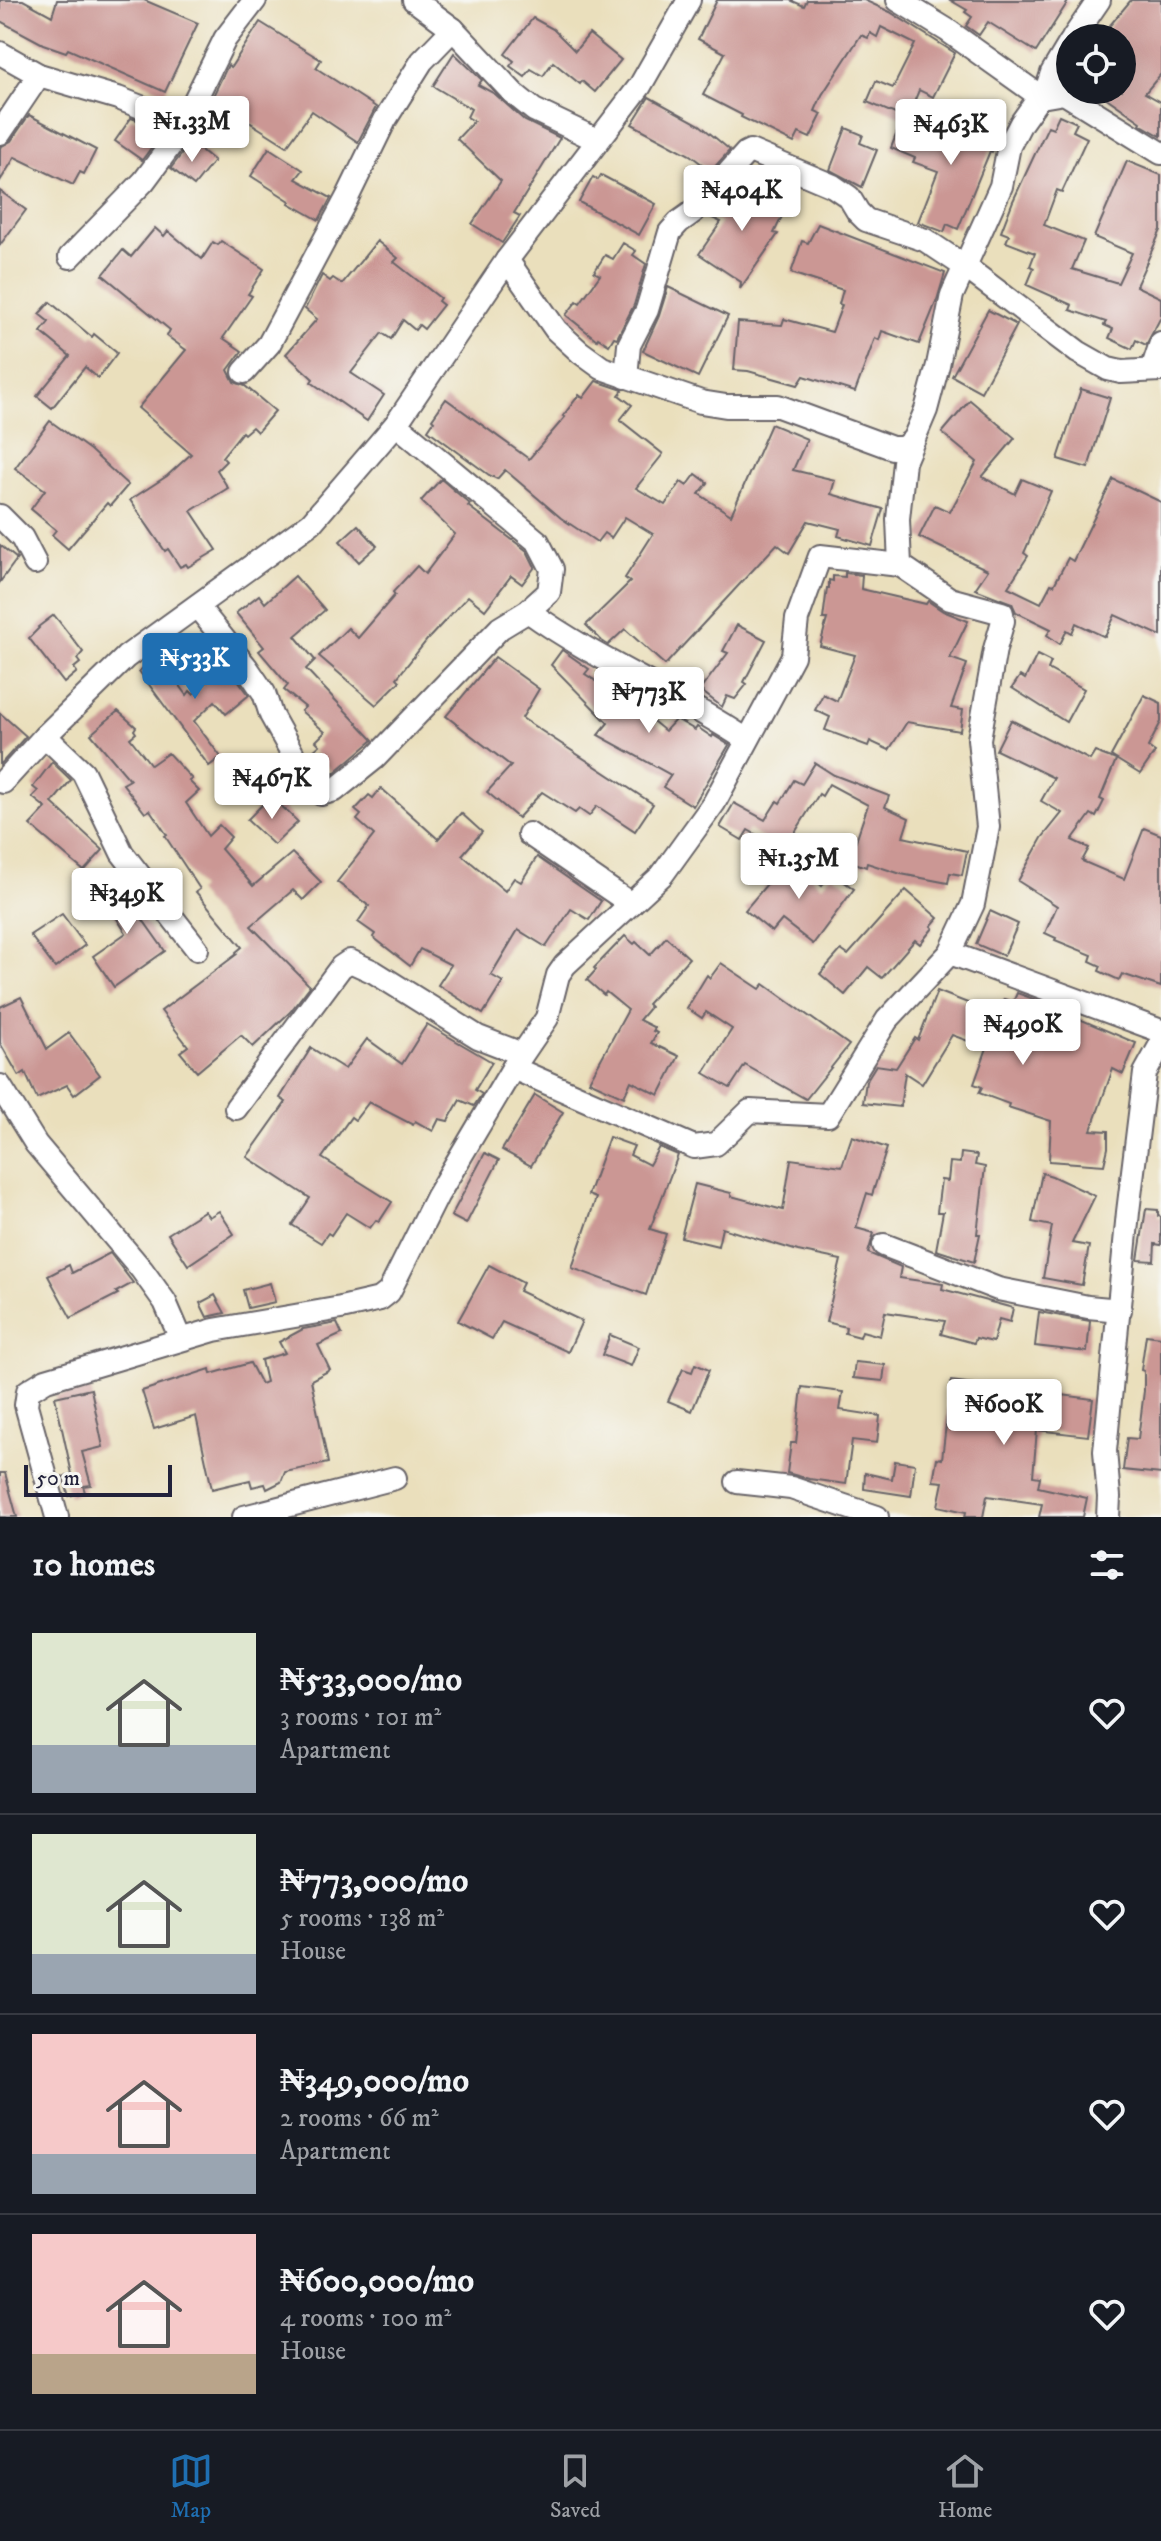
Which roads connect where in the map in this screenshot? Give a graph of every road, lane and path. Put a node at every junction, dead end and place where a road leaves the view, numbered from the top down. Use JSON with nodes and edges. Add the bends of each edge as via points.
{"nodes":[{"id":1,"x":255,"y":0,"type":"edge"},
{"id":2,"x":414,"y":0,"type":"edge"},
{"id":3,"x":898,"y":0,"type":"edge"},
{"id":4,"x":1099,"y":0,"type":"edge"},
{"id":5,"x":683,"y":1,"type":"edge"},
{"id":6,"x":1083,"y":24,"type":"edge"},
{"id":7,"x":453,"y":29,"type":"junction"},
{"id":8,"x":0,"y":53,"type":"edge"},
{"id":9,"x":39,"y":75,"type":"junction"},
{"id":10,"x":1056,"y":78,"type":"edge"},
{"id":11,"x":1052,"y":88,"type":"junction"},
{"id":12,"x":177,"y":117,"type":"junction"},
{"id":13,"x":0,"y":133,"type":"edge"},
{"id":14,"x":597,"y":140,"type":"junction"},
{"id":15,"x":1161,"y":153,"type":"edge"},
{"id":16,"x":70,"y":257,"type":"dead end"},
{"id":17,"x":507,"y":260,"type":"junction"},
{"id":18,"x":964,"y":266,"type":"junction"},
{"id":19,"x":1161,"y":343,"type":"edge"},
{"id":20,"x":1156,"y":370,"type":"edge"},
{"id":21,"x":244,"y":372,"type":"dead end"},
{"id":22,"x":626,"y":377,"type":"junction"},
{"id":23,"x":396,"y":424,"type":"junction"},
{"id":24,"x":903,"y":450,"type":"junction"},
{"id":25,"x":0,"y":516,"type":"edge"},
{"id":26,"x":35,"y":563,"type":"dead end"},
{"id":27,"x":900,"y":565,"type":"junction"},
{"id":28,"x":197,"y":606,"type":"junction"},
{"id":29,"x":528,"y":611,"type":"junction"},
{"id":30,"x":45,"y":736,"type":"junction"},
{"id":31,"x":747,"y":740,"type":"junction"},
{"id":32,"x":3,"y":782,"type":"dead end"},
{"id":33,"x":529,"y":834,"type":"dead end"},
{"id":34,"x":631,"y":904,"type":"junction"},
{"id":35,"x":197,"y":949,"type":"dead end"},
{"id":36,"x":950,"y":953,"type":"junction"},
{"id":37,"x":1161,"y":1031,"type":"edge"},
{"id":38,"x":1161,"y":1044,"type":"edge"},
{"id":39,"x":517,"y":1061,"type":"junction"},
{"id":40,"x":0,"y":1086,"type":"edge"},
{"id":41,"x":236,"y":1108,"type":"dead end"},
{"id":42,"x":884,"y":1245,"type":"dead end"},
{"id":43,"x":1120,"y":1310,"type":"junction"},
{"id":44,"x":181,"y":1339,"type":"junction"},
{"id":45,"x":395,"y":1478,"type":"dead end"},
{"id":46,"x":737,"y":1482,"type":"dead end"},
{"id":47,"x":57,"y":1517,"type":"edge"},
{"id":48,"x":244,"y":1517,"type":"edge"},
{"id":49,"x":877,"y":1517,"type":"edge"},
{"id":50,"x":1108,"y":1517,"type":"edge"}],
"edges":[{"from":1,"to":12,"type":"street","via":[[225,39],[193,104]]},
{"from":2,"to":7,"type":"street"},
{"from":3,"to":11,"type":"street"},
{"from":4,"to":6,"type":"street"},
{"from":5,"to":14,"type":"street","via":[[640,86]]},
{"from":7,"to":14,"type":"street","via":[[534,110]]},
{"from":7,"to":21,"type":"street","via":[[422,61],[385,120],[269,344]]},
{"from":8,"to":9,"type":"street"},
{"from":9,"to":12,"type":"street"},
{"from":9,"to":13,"type":"street"},
{"from":10,"to":11,"type":"street"},
{"from":11,"to":15,"type":"street"},
{"from":11,"to":18,"type":"street","via":[[1021,123],[1009,146],[1001,186]]},
{"from":12,"to":16,"type":"street","via":[[170,146],[144,181]]},
{"from":14,"to":17,"type":"street"},
{"from":17,"to":22,"type":"street","via":[[556,330],[602,368]]},
{"from":17,"to":23,"type":"street"},
{"from":18,"to":20,"type":"street","via":[[1108,369]]},
{"from":18,"to":22,"type":"street","via":[[925,240],[866,220],[833,186],[750,151],[670,232],[647,310],[629,345]]},
{"from":18,"to":24,"type":"street","via":[[949,303],[926,410]]},
{"from":19,"to":20,"type":"street"},
{"from":22,"to":24,"type":"street","via":[[701,402],[778,406]]},
{"from":23,"to":28,"type":"street","via":[[311,523]]},
{"from":23,"to":29,"type":"street","via":[[538,542],[552,569],[549,592]]},
{"from":24,"to":27,"type":"street"},
{"from":25,"to":26,"type":"street","via":[[22,538]]},
{"from":27,"to":31,"type":"street","via":[[820,556],[797,619],[793,656]]},
{"from":27,"to":36,"type":"street","via":[[950,599],[1002,613],[979,739],[988,827],[973,904]]},
{"from":28,"to":29,"type":"street","via":[[264,693],[297,762],[321,794],[335,790],[375,758],[500,628]]},
{"from":28,"to":30,"type":"street","via":[[126,657]]},
{"from":29,"to":31,"type":"street"},
{"from":30,"to":32,"type":"street"},
{"from":30,"to":35,"type":"street","via":[[83,772],[122,853]]},
{"from":31,"to":34,"type":"street","via":[[686,843]]},
{"from":33,"to":34,"type":"street"},
{"from":34,"to":39,"type":"street","via":[[565,965],[547,1018]]},
{"from":36,"to":37,"type":"street"},
{"from":36,"to":39,"type":"street","via":[[887,1020],[828,1115],[750,1111],[716,1144],[694,1147]]},
{"from":38,"to":43,"type":"street","via":[[1145,1073]]},
{"from":39,"to":41,"type":"street","via":[[350,961]]},
{"from":39,"to":44,"type":"street","via":[[437,1196],[389,1292],[341,1308]]},
{"from":40,"to":44,"type":"street","via":[[36,1144],[165,1302]]},
{"from":42,"to":43,"type":"street","via":[[998,1289]]},
{"from":43,"to":50,"type":"street","via":[[1105,1451]]},
{"from":44,"to":47,"type":"street","via":[[46,1380],[28,1391],[26,1405]]},
{"from":45,"to":48,"type":"street"},
{"from":46,"to":49,"type":"street","via":[[791,1488]]}]}
